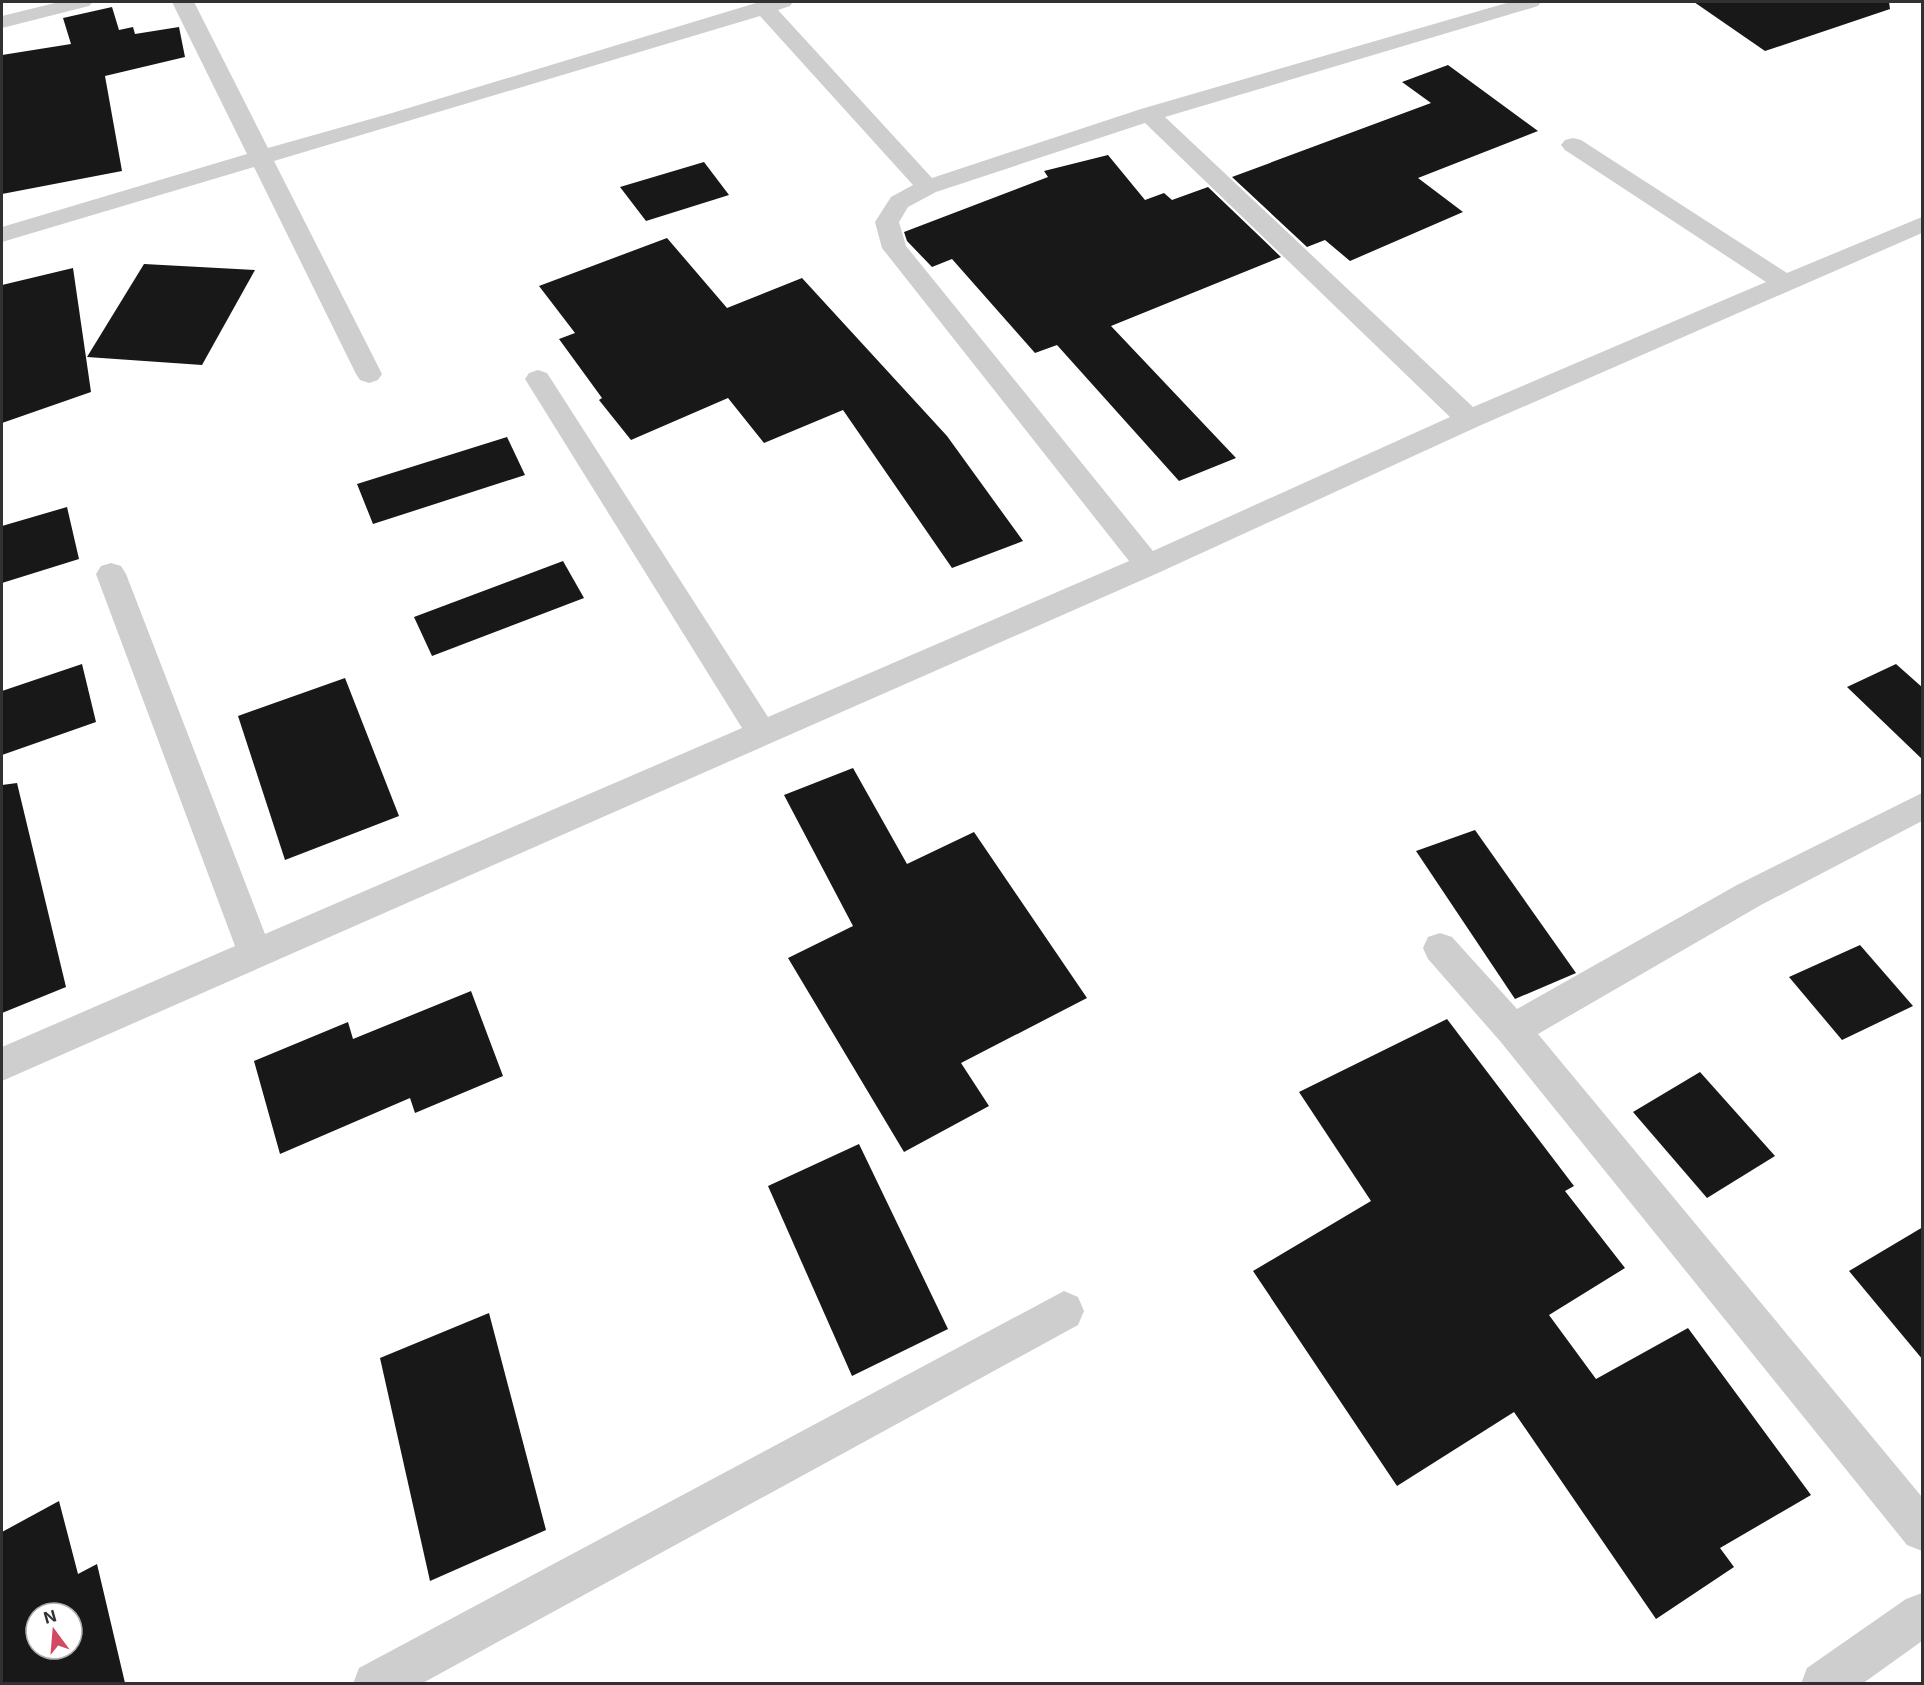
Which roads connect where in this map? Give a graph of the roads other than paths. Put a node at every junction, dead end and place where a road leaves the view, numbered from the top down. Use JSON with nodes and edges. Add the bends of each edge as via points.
{"nodes":[{"id":1,"x":81,"y":2,"type":"edge"},
{"id":2,"x":183,"y":2,"type":"edge"},
{"id":3,"x":1531,"y":2,"type":"edge"},
{"id":4,"x":773,"y":4,"type":"edge"},
{"id":5,"x":2,"y":22,"type":"edge"},
{"id":6,"x":1149,"y":114,"type":"junction"},
{"id":7,"x":1574,"y":145,"type":"dead end"},
{"id":8,"x":259,"y":158,"type":"junction"},
{"id":9,"x":928,"y":187,"type":"junction"},
{"id":10,"x":1923,"y":224,"type":"edge"},
{"id":11,"x":2,"y":236,"type":"edge"},
{"id":12,"x":1785,"y":283,"type":"junction"},
{"id":13,"x":369,"y":374,"type":"dead end"},
{"id":14,"x":538,"y":379,"type":"dead end"},
{"id":15,"x":1469,"y":419,"type":"junction"},
{"id":16,"x":1148,"y":565,"type":"junction"},
{"id":17,"x":111,"y":574,"type":"dead end"},
{"id":18,"x":762,"y":733,"type":"junction"},
{"id":19,"x":1923,"y":806,"type":"edge"},
{"id":20,"x":1440,"y":948,"type":"dead end"},
{"id":21,"x":255,"y":953,"type":"junction"},
{"id":22,"x":1513,"y":1030,"type":"junction"},
{"id":23,"x":2,"y":1064,"type":"edge"},
{"id":24,"x":1064,"y":1311,"type":"dead end"},
{"id":25,"x":1923,"y":1530,"type":"edge"},
{"id":26,"x":1923,"y":1615,"type":"edge"},
{"id":27,"x":375,"y":1683,"type":"edge"},
{"id":28,"x":1823,"y":1683,"type":"edge"}],
"edges":[{"from":1,"to":5,"type":"street"},
{"from":2,"to":8,"type":"street"},
{"from":3,"to":6,"type":"street"},
{"from":4,"to":8,"type":"street"},
{"from":4,"to":9,"type":"street"},
{"from":6,"to":9,"type":"street"},
{"from":6,"to":15,"type":"street"},
{"from":7,"to":12,"type":"street"},
{"from":8,"to":11,"type":"street"},
{"from":8,"to":13,"type":"street"},
{"from":9,"to":16,"type":"street","via":[[900,202],[887,222],[894,248]]},
{"from":10,"to":12,"type":"street"},
{"from":12,"to":15,"type":"street"},
{"from":14,"to":18,"type":"street"},
{"from":15,"to":16,"type":"street"},
{"from":16,"to":18,"type":"street"},
{"from":17,"to":21,"type":"street"},
{"from":18,"to":21,"type":"street"},
{"from":19,"to":22,"type":"street","via":[[1749,895]]},
{"from":20,"to":22,"type":"street"},
{"from":21,"to":23,"type":"street"},
{"from":22,"to":25,"type":"street"},
{"from":24,"to":27,"type":"street"},
{"from":26,"to":28,"type":"street"}]}
